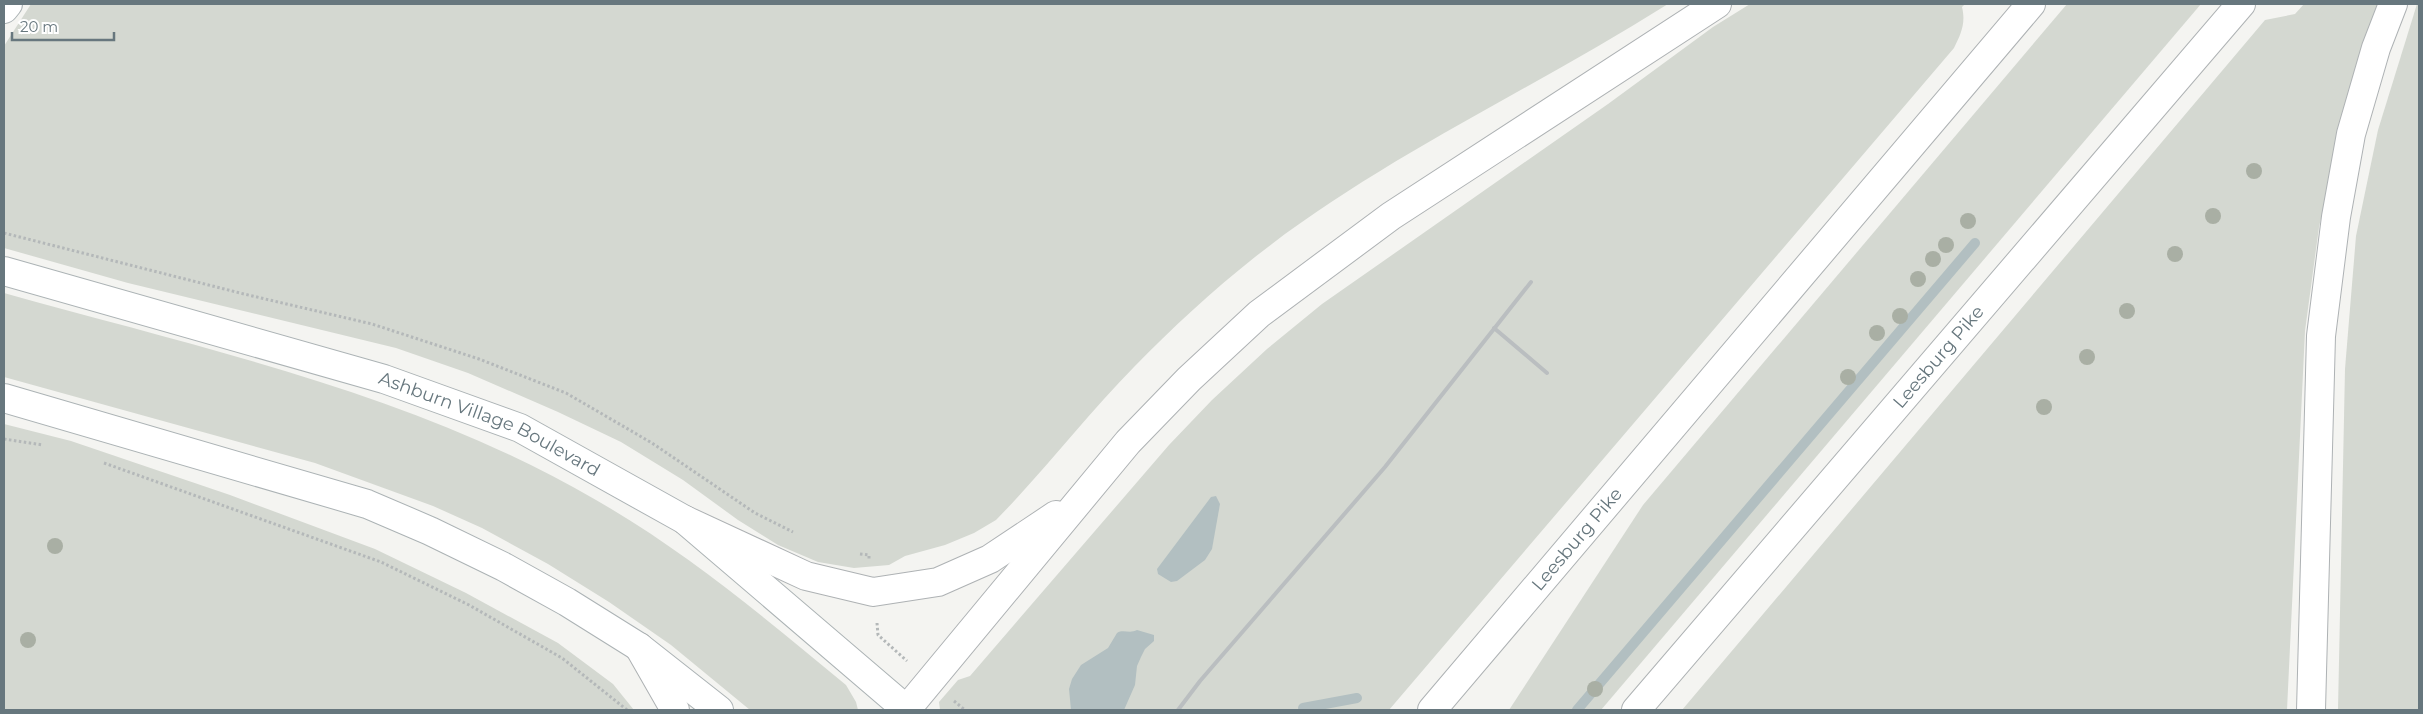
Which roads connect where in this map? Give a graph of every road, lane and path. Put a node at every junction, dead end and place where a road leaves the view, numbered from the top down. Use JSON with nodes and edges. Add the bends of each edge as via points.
{"nodes":[{"id":1,"x":8,"y":4,"type":"edge"},
{"id":2,"x":1717,"y":4,"type":"edge"},
{"id":3,"x":2032,"y":4,"type":"edge"},
{"id":4,"x":2241,"y":4,"type":"edge"},
{"id":5,"x":2393,"y":4,"type":"edge"},
{"id":6,"x":4,"y":9,"type":"edge"},
{"id":7,"x":4,"y":271,"type":"edge"},
{"id":8,"x":1531,"y":282,"type":"dead end"},
{"id":9,"x":1494,"y":328,"type":"junction"},
{"id":10,"x":1548,"y":373,"type":"dead end"},
{"id":11,"x":4,"y":398,"type":"edge"},
{"id":12,"x":4,"y":439,"type":"edge"},
{"id":13,"x":52,"y":447,"type":"dead end"},
{"id":14,"x":97,"y":460,"type":"dead end"},
{"id":15,"x":1080,"y":499,"type":"junction"},
{"id":16,"x":685,"y":520,"type":"junction"},
{"id":17,"x":639,"y":647,"type":"junction"},
{"id":18,"x":627,"y":710,"type":"edge"},
{"id":19,"x":675,"y":710,"type":"edge"},
{"id":20,"x":719,"y":710,"type":"edge"},
{"id":21,"x":907,"y":710,"type":"edge"},
{"id":22,"x":1178,"y":710,"type":"edge"},
{"id":23,"x":1432,"y":710,"type":"edge"},
{"id":24,"x":1636,"y":710,"type":"edge"},
{"id":25,"x":2311,"y":710,"type":"edge"}],
"edges":[{"from":1,"to":6,"type":"main road"},
{"from":2,"to":15,"type":"main road","via":[[1391,216],[1259,314],[1189,379]]},
{"from":3,"to":23,"type":"main road","name":"Leesburg Pike"},
{"from":4,"to":24,"type":"main road","name":"Leesburg Pike"},
{"from":5,"to":25,"type":"main road","via":[[2376,48],[2351,134],[2322,326]]},
{"from":7,"to":16,"type":"main road","name":"Ashburn Village Boulevard","via":[[384,379],[520,428]]},
{"from":8,"to":9,"type":"lane"},
{"from":9,"to":10,"type":"lane"},
{"from":9,"to":22,"type":"lane","via":[[1385,467]]},
{"from":11,"to":17,"type":"main road","via":[[367,504],[504,567],[568,602]]},
{"from":12,"to":13,"type":"path"},
{"from":14,"to":18,"type":"path","via":[[381,562],[469,605],[562,658]]},
{"from":15,"to":16,"type":"main road","via":[[990,558],[938,582],[873,592],[806,576]]},
{"from":15,"to":21,"type":"main road"},
{"from":16,"to":21,"type":"main road","name":"Ashburn Village Boulevard"},
{"from":17,"to":19,"type":"main road"},
{"from":17,"to":20,"type":"main road"}]}
